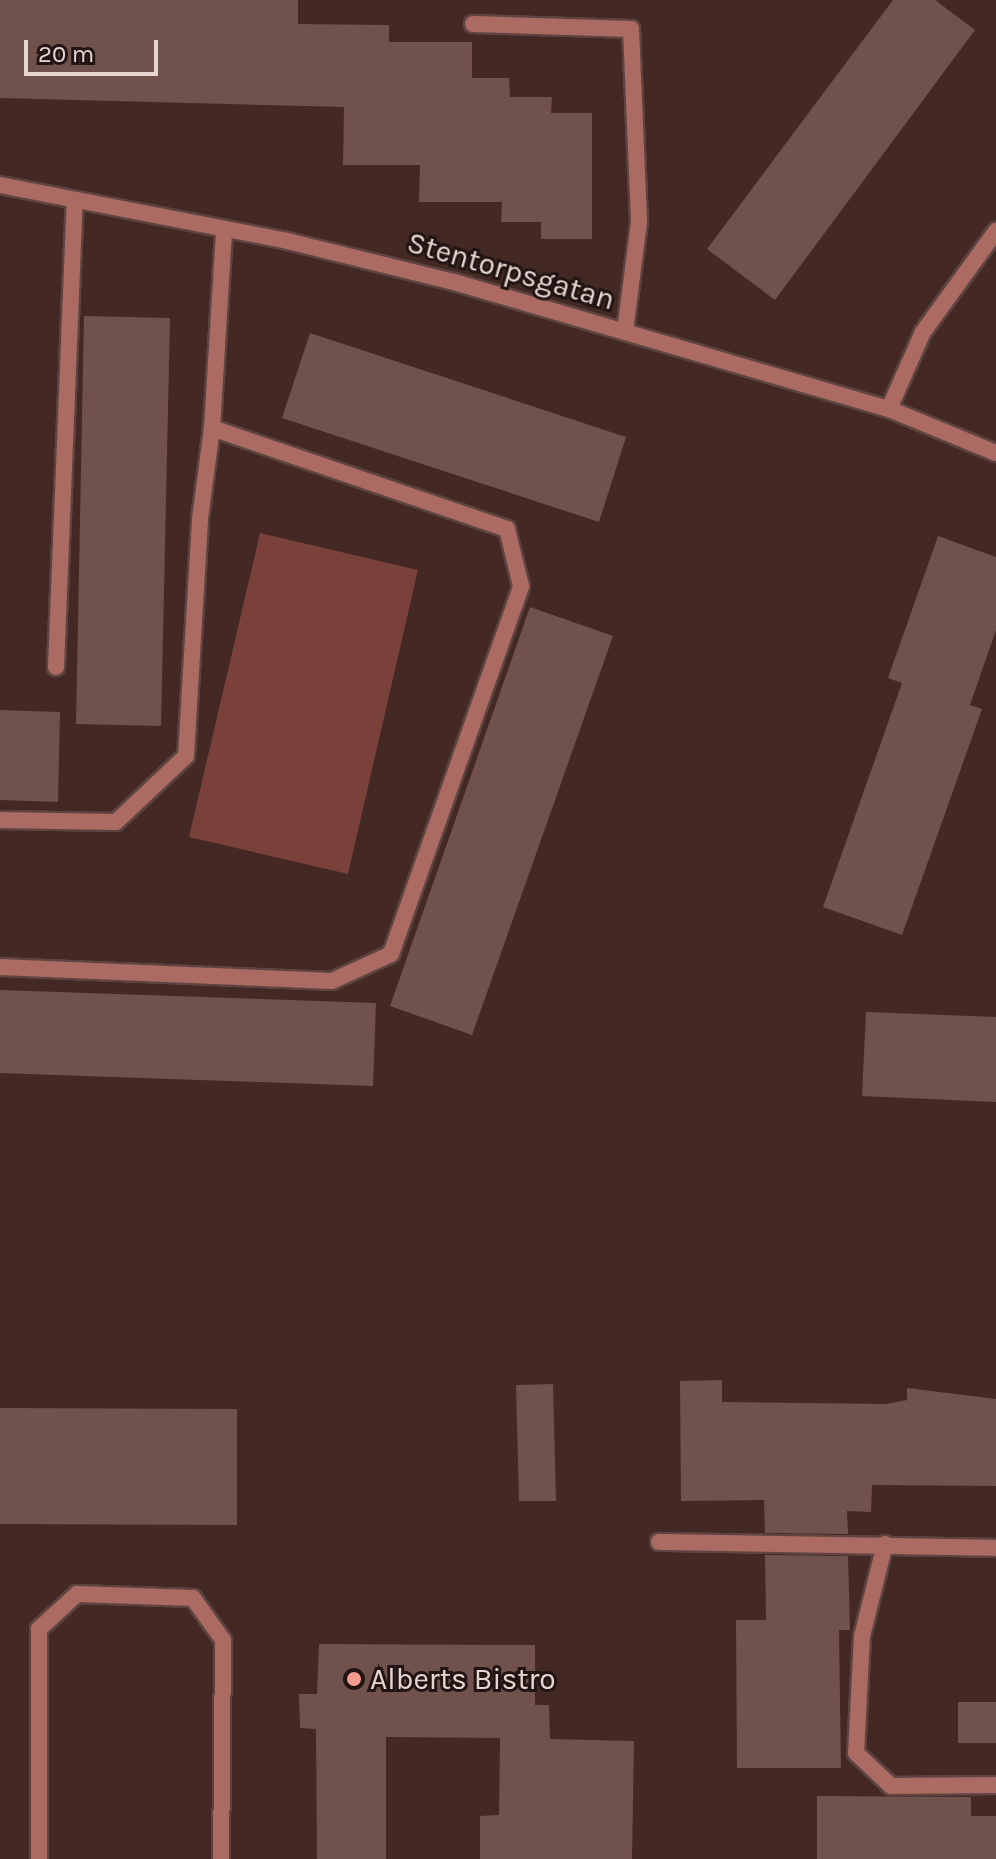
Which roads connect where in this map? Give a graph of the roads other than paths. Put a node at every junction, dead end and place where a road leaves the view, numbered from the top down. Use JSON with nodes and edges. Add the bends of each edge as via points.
{"nodes":[{"id":1,"x":473,"y":24,"type":"dead end"},
{"id":2,"x":0,"y":185,"type":"edge"},
{"id":3,"x":75,"y":200,"type":"junction"},
{"id":4,"x":224,"y":229,"type":"junction"},
{"id":5,"x":996,"y":231,"type":"edge"},
{"id":6,"x":625,"y":332,"type":"junction"},
{"id":7,"x":889,"y":409,"type":"junction"},
{"id":8,"x":212,"y":428,"type":"junction"},
{"id":9,"x":996,"y":453,"type":"edge"},
{"id":10,"x":56,"y":667,"type":"dead end"},
{"id":11,"x":0,"y":820,"type":"edge"},
{"id":12,"x":0,"y":967,"type":"edge"},
{"id":13,"x":659,"y":1542,"type":"dead end"},
{"id":14,"x":885,"y":1544,"type":"junction"},
{"id":15,"x":996,"y":1548,"type":"edge"},
{"id":16,"x":996,"y":1785,"type":"edge"},
{"id":17,"x":39,"y":1859,"type":"edge"},
{"id":18,"x":221,"y":1859,"type":"edge"}],
"edges":[{"from":1,"to":6,"type":"street","via":[[631,29],[639,222]]},
{"from":2,"to":3,"type":"street","name":"Stentorpsgatan"},
{"from":3,"to":4,"type":"street","name":"Stentorpsgatan"},
{"from":3,"to":10,"type":"street"},
{"from":4,"to":6,"type":"street","name":"Stentorpsgatan","via":[[454,282]]},
{"from":4,"to":8,"type":"street"},
{"from":5,"to":7,"type":"street","via":[[923,332]]},
{"from":6,"to":7,"type":"street","name":"Stentorpsgatan"},
{"from":7,"to":9,"type":"street","name":"Stentorpsgatan"},
{"from":8,"to":11,"type":"street","via":[[200,519],[186,756],[116,822]]},
{"from":8,"to":12,"type":"street","via":[[507,529],[521,586],[391,954],[332,981]]},
{"from":13,"to":14,"type":"street"},
{"from":14,"to":15,"type":"street"},
{"from":14,"to":16,"type":"street","via":[[862,1636],[856,1753],[891,1786]]},
{"from":17,"to":18,"type":"street","via":[[39,1629],[77,1594],[193,1598],[223,1640]]}]}
